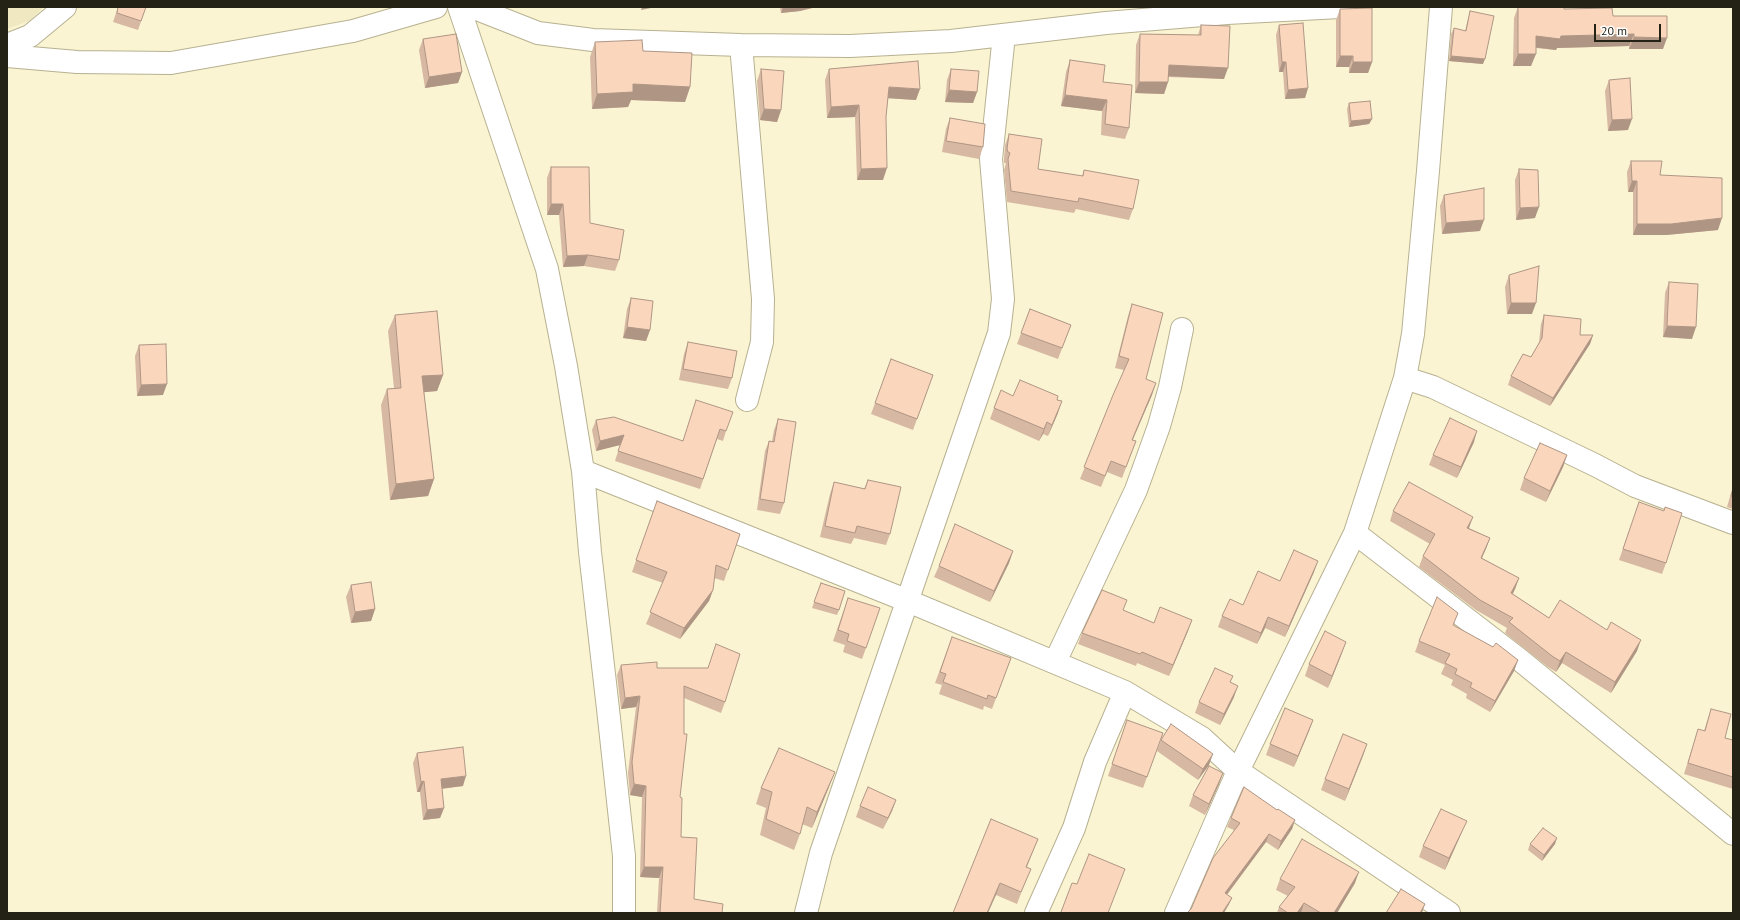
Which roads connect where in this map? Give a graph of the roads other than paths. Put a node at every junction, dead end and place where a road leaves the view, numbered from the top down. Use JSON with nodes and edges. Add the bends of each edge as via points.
{"nodes":[{"id":1,"x":65,"y":7,"type":"edge"},
{"id":2,"x":436,"y":7,"type":"edge"},
{"id":3,"x":459,"y":7,"type":"edge"},
{"id":4,"x":472,"y":7,"type":"edge"},
{"id":5,"x":1340,"y":7,"type":"edge"},
{"id":6,"x":1441,"y":7,"type":"edge"},
{"id":7,"x":1105,"y":15,"type":"edge"},
{"id":8,"x":1004,"y":35,"type":"junction"},
{"id":9,"x":7,"y":45,"type":"edge"},
{"id":10,"x":741,"y":45,"type":"junction"},
{"id":11,"x":7,"y":56,"type":"edge"},
{"id":12,"x":1182,"y":329,"type":"dead end"},
{"id":13,"x":1405,"y":378,"type":"junction"},
{"id":14,"x":747,"y":400,"type":"dead end"},
{"id":15,"x":583,"y":471,"type":"junction"},
{"id":16,"x":1733,"y":523,"type":"edge"},
{"id":17,"x":1355,"y":533,"type":"junction"},
{"id":18,"x":908,"y":601,"type":"junction"},
{"id":19,"x":1055,"y":662,"type":"junction"},
{"id":20,"x":1125,"y":692,"type":"junction"},
{"id":21,"x":1238,"y":771,"type":"junction"},
{"id":22,"x":1733,"y":834,"type":"edge"},
{"id":23,"x":624,"y":913,"type":"edge"},
{"id":24,"x":806,"y":913,"type":"edge"},
{"id":25,"x":1036,"y":913,"type":"edge"},
{"id":26,"x":1176,"y":913,"type":"edge"},
{"id":27,"x":1449,"y":913,"type":"edge"}],
"edges":[{"from":1,"to":9,"type":"street","via":[[30,36]]},
{"from":2,"to":11,"type":"street","via":[[353,31],[171,63],[77,62]]},
{"from":3,"to":15,"type":"street","via":[[547,269]]},
{"from":4,"to":10,"type":"street","via":[[538,33],[593,40]]},
{"from":5,"to":7,"type":"street","via":[[1227,13]]},
{"from":6,"to":13,"type":"street","via":[[1413,326]]},
{"from":7,"to":8,"type":"street"},
{"from":8,"to":10,"type":"street","via":[[951,41],[850,46]]},
{"from":8,"to":18,"type":"street","via":[[992,159],[1003,298],[1002,314],[998,333]]},
{"from":10,"to":14,"type":"street","via":[[763,299],[762,342]]},
{"from":12,"to":19,"type":"street","via":[[1159,426],[1136,490]]},
{"from":13,"to":16,"type":"street","via":[[1433,387],[1635,486]]},
{"from":13,"to":17,"type":"street"},
{"from":15,"to":18,"type":"street"},
{"from":15,"to":23,"type":"street","via":[[624,856]]},
{"from":17,"to":21,"type":"street"},
{"from":17,"to":22,"type":"street","via":[[1520,660]]},
{"from":18,"to":19,"type":"street"},
{"from":18,"to":24,"type":"street","via":[[821,853]]},
{"from":19,"to":20,"type":"street"},
{"from":20,"to":21,"type":"street","via":[[1202,738]]},
{"from":20,"to":25,"type":"street","via":[[1095,762],[1074,828]]},
{"from":21,"to":26,"type":"street"},
{"from":21,"to":27,"type":"street"}]}
